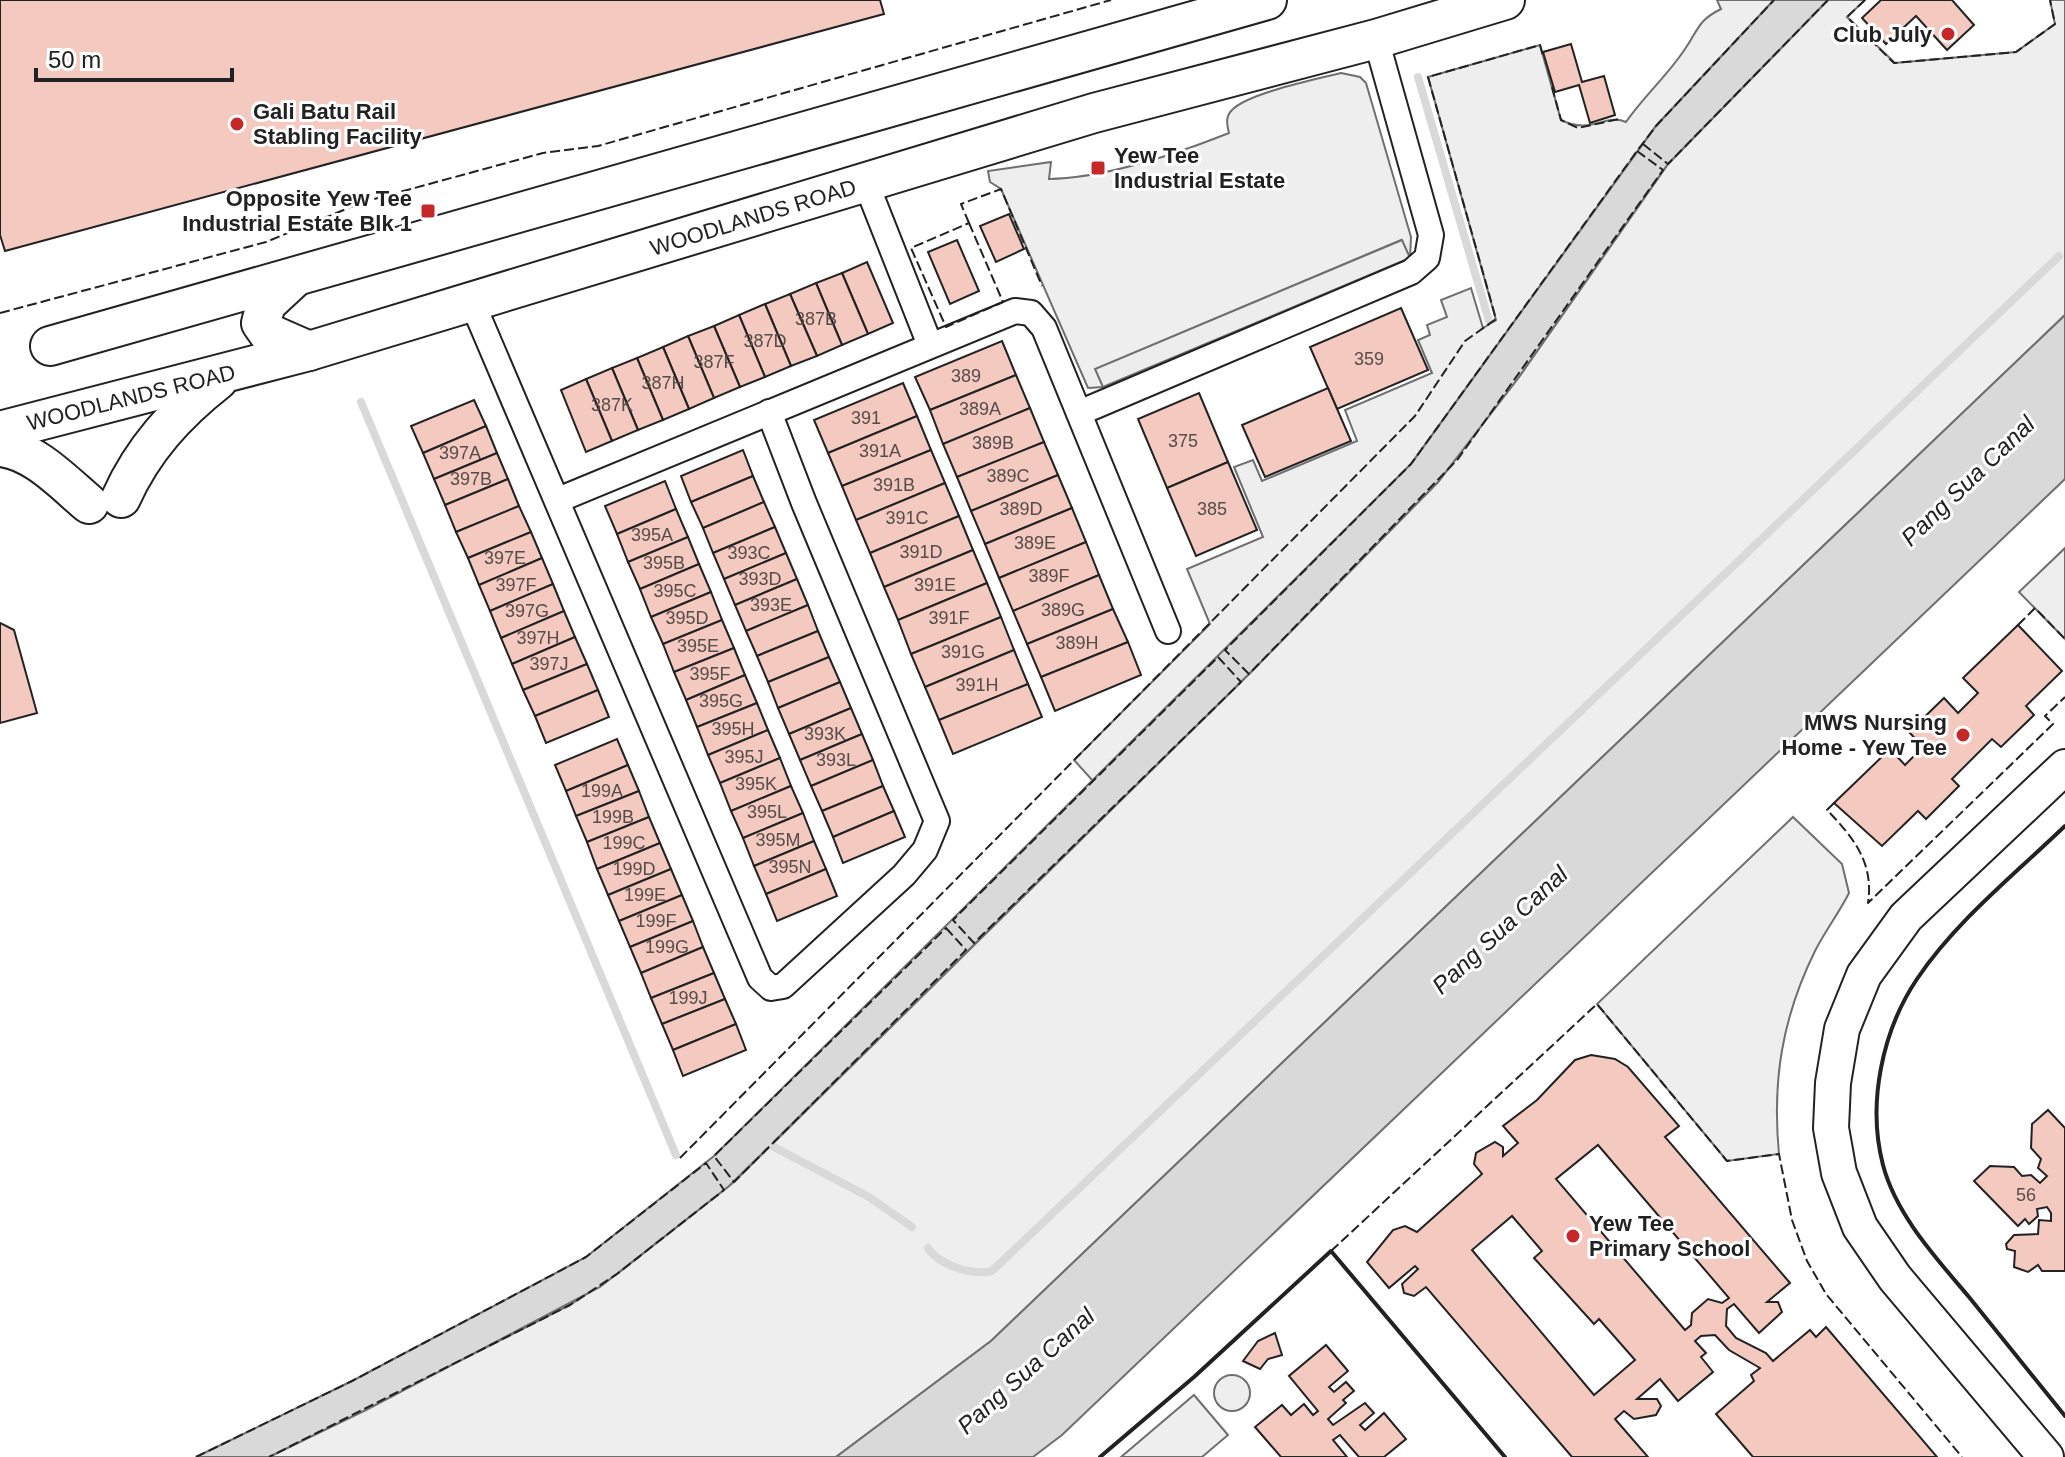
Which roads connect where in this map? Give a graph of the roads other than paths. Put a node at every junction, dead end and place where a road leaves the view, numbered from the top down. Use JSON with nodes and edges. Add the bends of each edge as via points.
{"nodes":[{"id":1,"x":1267,"y":0,"type":"edge"},
{"id":2,"x":1505,"y":0,"type":"edge"},
{"id":3,"x":1376,"y":39,"type":"junction"},
{"id":4,"x":866,"y":183,"type":"junction"},
{"id":5,"x":294,"y":278,"type":"junction"},
{"id":6,"x":472,"y":302,"type":"junction"},
{"id":7,"x":930,"y":345,"type":"junction"},
{"id":8,"x":50,"y":346,"type":"dead end"},
{"id":9,"x":309,"y":351,"type":"junction"},
{"id":10,"x":226,"y":373,"type":"junction"},
{"id":11,"x":769,"y":412,"type":"junction"},
{"id":12,"x":1079,"y":413,"type":"junction"},
{"id":13,"x":0,"y":431,"type":"edge"},
{"id":14,"x":0,"y":447,"type":"edge"},
{"id":15,"x":558,"y":500,"type":"junction"},
{"id":16,"x":1168,"y":631,"type":"dead end"},
{"id":17,"x":2065,"y":767,"type":"edge"},
{"id":18,"x":2046,"y":1457,"type":"edge"}],
"edges":[{"from":1,"to":5,"type":"main road"},
{"from":2,"to":3,"type":"main road","name":"WOODLANDS ROAD"},
{"from":3,"to":4,"type":"main road","name":"WOODLANDS ROAD","via":[[1094,113]]},
{"from":3,"to":12,"type":"street","via":[[1431,235],[1427,258],[1411,272]]},
{"from":4,"to":6,"type":"main road","name":"WOODLANDS ROAD"},
{"from":4,"to":7,"type":"street"},
{"from":5,"to":8,"type":"main road"},
{"from":5,"to":9,"type":"main road","via":[[266,304],[261,323],[268,333]]},
{"from":6,"to":9,"type":"main road","name":"WOODLANDS ROAD"},
{"from":6,"to":15,"type":"street"},
{"from":7,"to":11,"type":"street"},
{"from":7,"to":12,"type":"street","via":[[1015,311],[1031,313],[1044,328]]},
{"from":9,"to":10,"type":"main road","name":"WOODLANDS ROAD"},
{"from":10,"to":13,"type":"main road","name":"WOODLANDS ROAD"},
{"from":10,"to":14,"type":"main road","via":[[181,409],[105,501],[14,448]]},
{"from":11,"to":15,"type":"street"},
{"from":11,"to":15,"type":"street","via":[[937,821],[925,850],[904,875],[783,986],[771,988],[760,978]]},
{"from":12,"to":16,"type":"street"},
{"from":17,"to":18,"type":"street","via":[[1906,917],[1864,975],[1842,1029],[1831,1128],[1839,1173],[1860,1227],[1895,1278]]}]}
